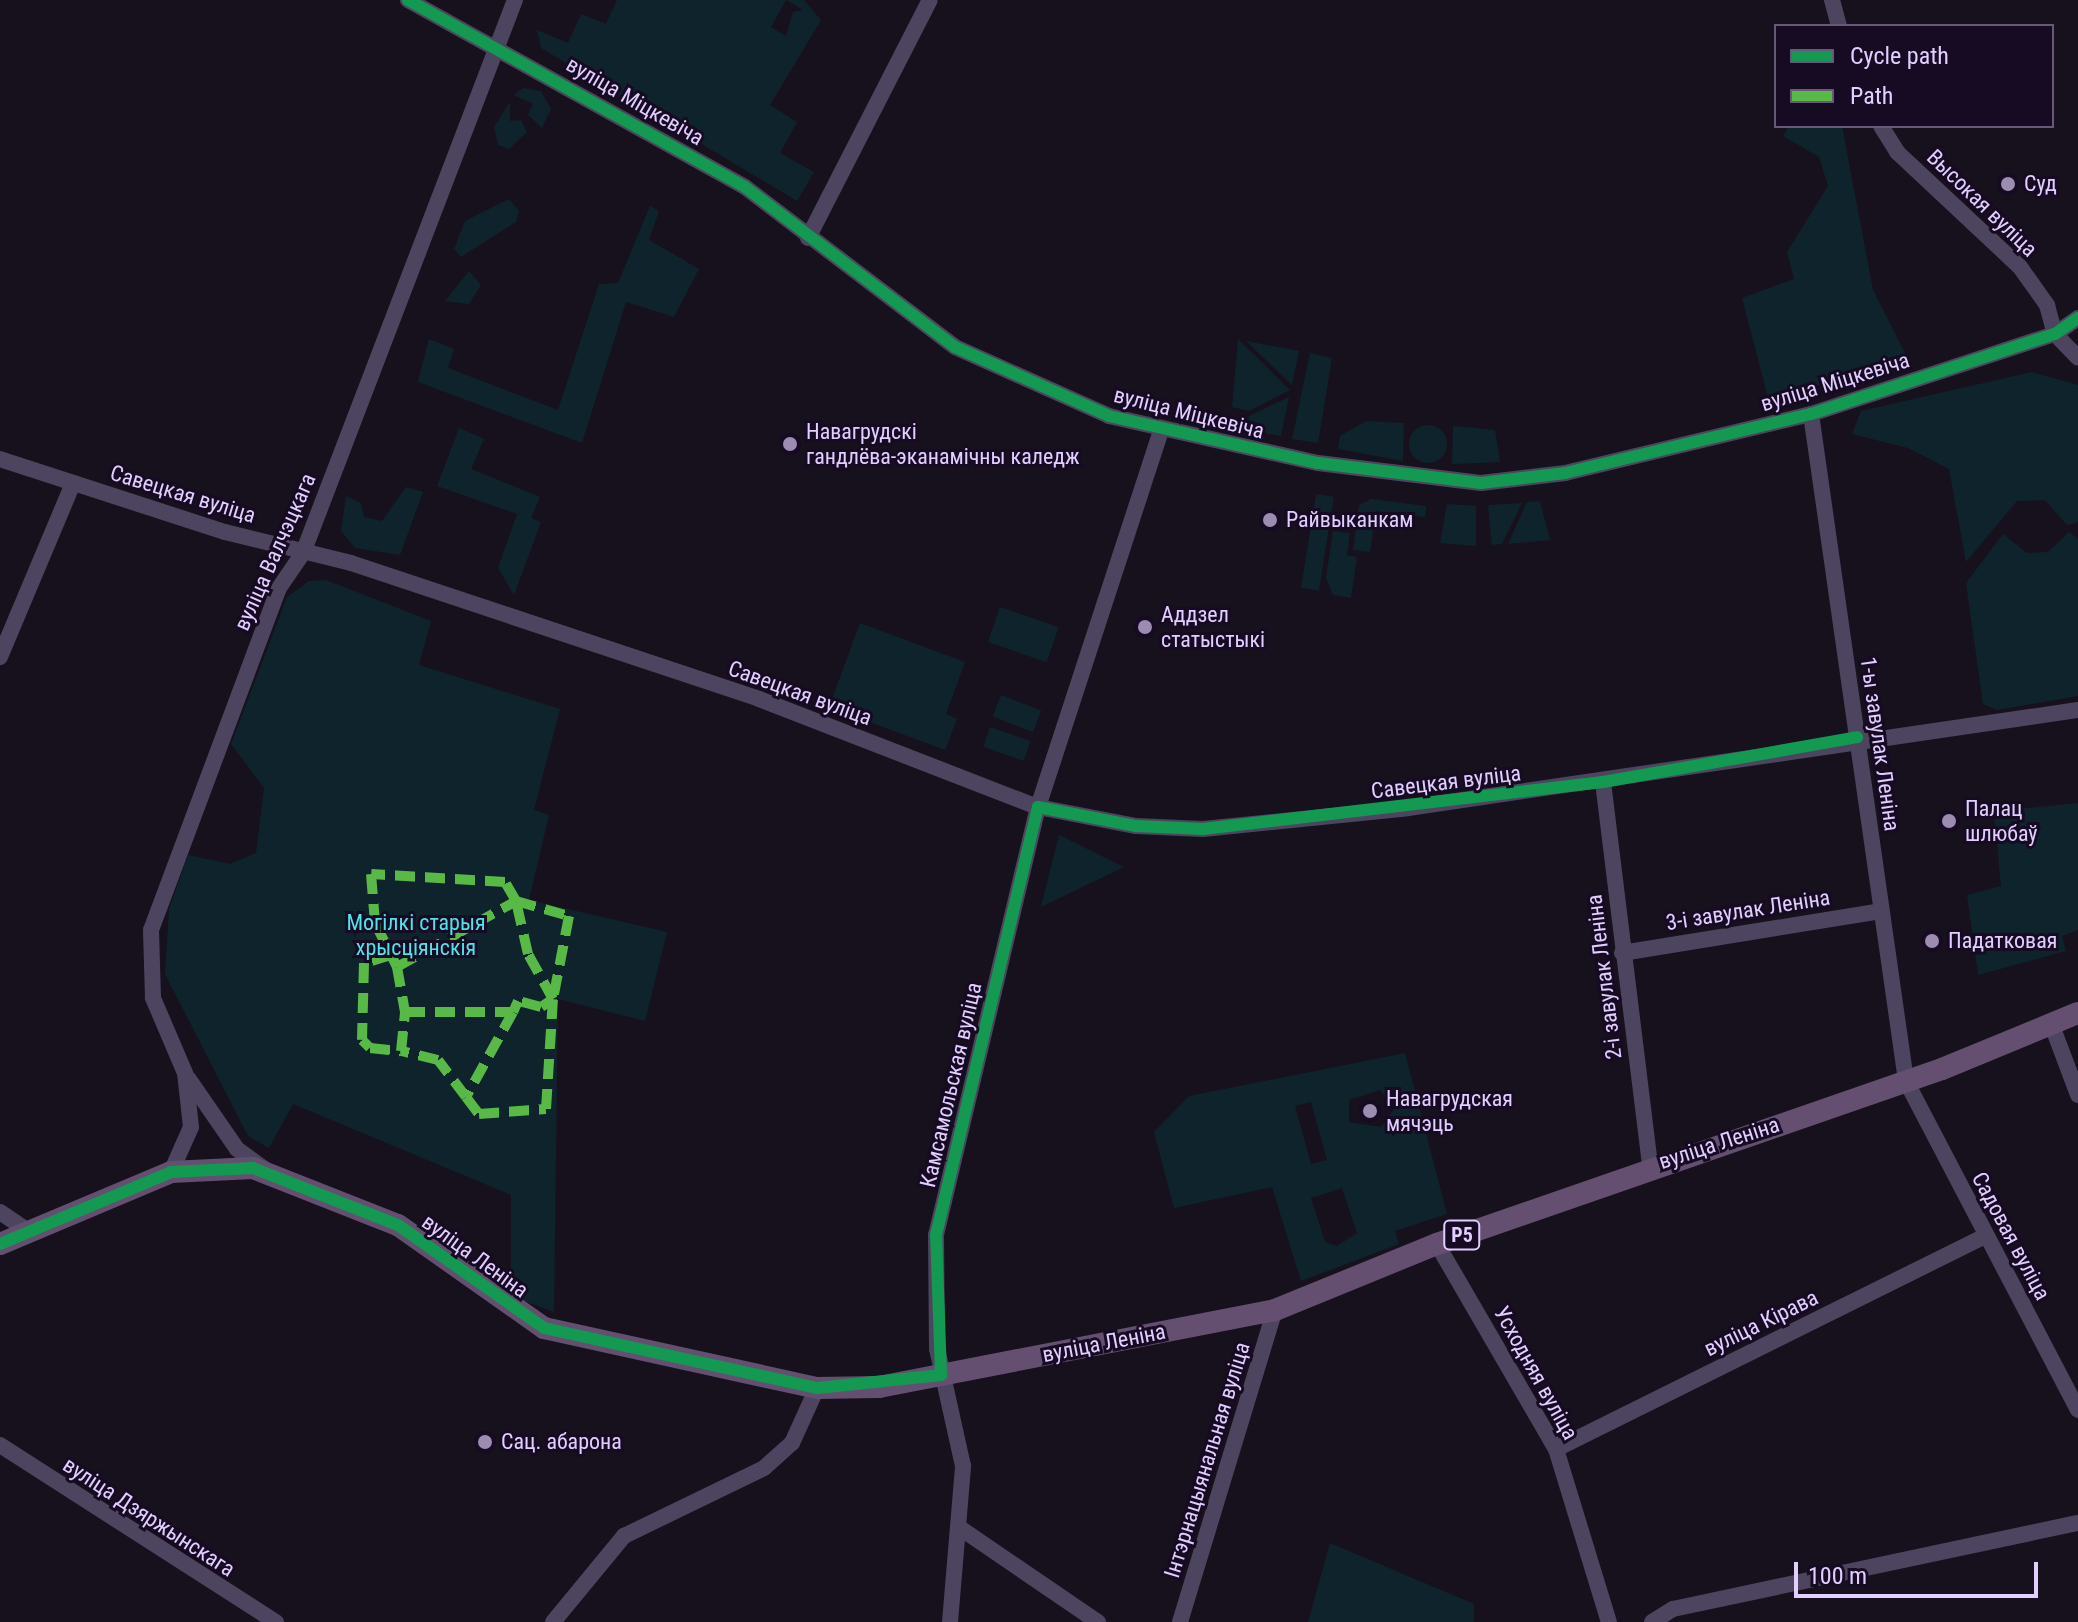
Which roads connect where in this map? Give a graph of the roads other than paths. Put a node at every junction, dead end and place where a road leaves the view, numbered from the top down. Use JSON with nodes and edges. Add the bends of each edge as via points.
{"nodes":[{"id":1,"x":408,"y":0,"type":"edge"},
{"id":2,"x":515,"y":0,"type":"edge"},
{"id":3,"x":930,"y":0,"type":"edge"},
{"id":4,"x":1832,"y":0,"type":"edge"},
{"id":5,"x":1838,"y":24,"type":"edge"},
{"id":6,"x":496,"y":47,"type":"junction"},
{"id":7,"x":1882,"y":128,"type":"edge"},
{"id":8,"x":808,"y":238,"type":"junction"},
{"id":9,"x":2078,"y":318,"type":"edge"},
{"id":10,"x":2055,"y":334,"type":"junction"},
{"id":11,"x":2078,"y":358,"type":"edge"},
{"id":12,"x":1811,"y":414,"type":"junction"},
{"id":13,"x":1161,"y":431,"type":"junction"},
{"id":14,"x":0,"y":459,"type":"edge"},
{"id":15,"x":73,"y":483,"type":"junction"},
{"id":16,"x":303,"y":553,"type":"junction"},
{"id":17,"x":0,"y":657,"type":"edge"},
{"id":18,"x":2078,"y":710,"type":"edge"},
{"id":19,"x":1857,"y":737,"type":"junction"},
{"id":20,"x":1603,"y":782,"type":"junction"},
{"id":21,"x":1038,"y":807,"type":"junction"},
{"id":22,"x":1881,"y":911,"type":"junction"},
{"id":23,"x":1622,"y":953,"type":"junction"},
{"id":24,"x":2078,"y":1013,"type":"edge"},
{"id":25,"x":2051,"y":1023,"type":"junction"},
{"id":26,"x":185,"y":1073,"type":"junction"},
{"id":27,"x":1906,"y":1081,"type":"junction"},
{"id":28,"x":2078,"y":1095,"type":"edge"},
{"id":29,"x":1650,"y":1166,"type":"junction"},
{"id":30,"x":171,"y":1172,"type":"junction"},
{"id":31,"x":275,"y":1175,"type":"junction"},
{"id":32,"x":0,"y":1212,"type":"edge"},
{"id":33,"x":30,"y":1232,"type":"junction"},
{"id":34,"x":1986,"y":1236,"type":"junction"},
{"id":35,"x":0,"y":1244,"type":"edge"},
{"id":36,"x":1437,"y":1244,"type":"junction"},
{"id":37,"x":1275,"y":1310,"type":"junction"},
{"id":38,"x":941,"y":1375,"type":"junction"},
{"id":39,"x":817,"y":1388,"type":"junction"},
{"id":40,"x":2078,"y":1410,"type":"edge"},
{"id":41,"x":0,"y":1445,"type":"edge"},
{"id":42,"x":1556,"y":1449,"type":"junction"},
{"id":43,"x":2078,"y":1523,"type":"edge"},
{"id":44,"x":960,"y":1528,"type":"junction"},
{"id":45,"x":276,"y":1622,"type":"edge"},
{"id":46,"x":553,"y":1622,"type":"edge"},
{"id":47,"x":950,"y":1622,"type":"edge"},
{"id":48,"x":1098,"y":1622,"type":"edge"},
{"id":49,"x":1180,"y":1622,"type":"edge"},
{"id":50,"x":1609,"y":1622,"type":"edge"},
{"id":51,"x":1652,"y":1622,"type":"edge"}],
"edges":[{"from":1,"to":6,"type":"street","name":"вуліца Міцкевіча"},
{"from":2,"to":6,"type":"street","name":"вуліца Валчэцкага"},
{"from":3,"to":8,"type":"street"},
{"from":4,"to":5,"type":"street"},
{"from":6,"to":8,"type":"street","name":"вуліца Міцкевіча","via":[[745,187]]},
{"from":6,"to":16,"type":"street","name":"вуліца Валчэцкага"},
{"from":7,"to":10,"type":"street","name":"Высокая вуліца","via":[[1897,152],[2020,267],[2047,305]]},
{"from":8,"to":13,"type":"street","name":"вуліца Міцкевіча","via":[[955,347],[1038,387]]},
{"from":9,"to":10,"type":"street"},
{"from":10,"to":11,"type":"street"},
{"from":10,"to":12,"type":"street","name":"вуліца Міцкевіча"},
{"from":12,"to":13,"type":"street","name":"вуліца Міцкевіча","via":[[1565,473],[1481,483],[1409,479]]},
{"from":12,"to":19,"type":"street","name":"1-ы завулак Леніна"},
{"from":13,"to":21,"type":"street","name":"Камсамольская вуліца"},
{"from":14,"to":15,"type":"street","name":"Савецкая вуліца"},
{"from":15,"to":16,"type":"street","name":"Савецкая вуліца"},
{"from":15,"to":17,"type":"street"},
{"from":16,"to":21,"type":"street","name":"Савецкая вуліца","via":[[759,699]]},
{"from":16,"to":26,"type":"street","name":"вуліца Валчэцкага","via":[[279,588],[151,930],[153,998]]},
{"from":18,"to":19,"type":"street","name":"Савецкая вуліца"},
{"from":19,"to":20,"type":"street","name":"Савецкая вуліца"},
{"from":19,"to":22,"type":"street","name":"1-ы завулак Леніна"},
{"from":20,"to":21,"type":"street","name":"Савецкая вуліца","via":[[1203,829],[1136,826]]},
{"from":20,"to":23,"type":"street","name":"2-і завулак Леніна"},
{"from":21,"to":38,"type":"street","name":"Камсамольская вуліца","via":[[936,1235]]},
{"from":22,"to":23,"type":"street","name":"3-і завулак Леніна"},
{"from":22,"to":27,"type":"street","name":"1-ы завулак Леніна"},
{"from":23,"to":29,"type":"street","name":"2-і завулак Леніна"},
{"from":24,"to":25,"type":"main road","name":"вуліца Леніна","number":"Р5"},
{"from":25,"to":27,"type":"main road","name":"вуліца Леніна","number":"Р5"},
{"from":25,"to":28,"type":"street"},
{"from":26,"to":30,"type":"street","name":"вуліца Валчэцкага","via":[[191,1127]]},
{"from":26,"to":31,"type":"street","via":[[237,1149]]},
{"from":27,"to":29,"type":"main road","name":"вуліца Леніна","number":"Р5"},
{"from":27,"to":34,"type":"street","name":"Садовая вуліца"},
{"from":29,"to":36,"type":"main road","name":"вуліца Леніна","number":"Р5"},
{"from":30,"to":31,"type":"main road","name":"вуліца Леніна","number":"Р5","via":[[229,1166]]},
{"from":30,"to":33,"type":"main road","name":"вуліца Леніна","number":"Р5"},
{"from":31,"to":39,"type":"main road","name":"вуліца Леніна","number":"Р5","via":[[398,1225],[544,1328]]},
{"from":32,"to":33,"type":"street"},
{"from":33,"to":35,"type":"main road","name":"вуліца Леніна","number":"Р5"},
{"from":34,"to":40,"type":"street","name":"Садовая вуліца"},
{"from":34,"to":42,"type":"street","name":"вуліца Кірава"},
{"from":36,"to":37,"type":"main road","name":"вуліца Леніна","number":"Р5"},
{"from":36,"to":42,"type":"street","name":"Усходняя вуліца"},
{"from":37,"to":38,"type":"main road","name":"вуліца Леніна","number":"Р5"},
{"from":37,"to":49,"type":"street","name":"Інтэрнацыянальная вуліца"},
{"from":38,"to":39,"type":"main road","name":"вуліца Леніна","number":"Р5"},
{"from":38,"to":44,"type":"street","name":"Камсамольская вуліца","via":[[963,1466]]},
{"from":39,"to":46,"type":"street","via":[[792,1443],[764,1468],[624,1536]]},
{"from":41,"to":45,"type":"street","name":"вуліца Дзяржынскага"},
{"from":42,"to":50,"type":"street","name":"Усходняя вуліца"},
{"from":43,"to":51,"type":"street","via":[[1673,1609]]},
{"from":44,"to":47,"type":"street","name":"Камсамольская вуліца"},
{"from":44,"to":48,"type":"street"}]}
